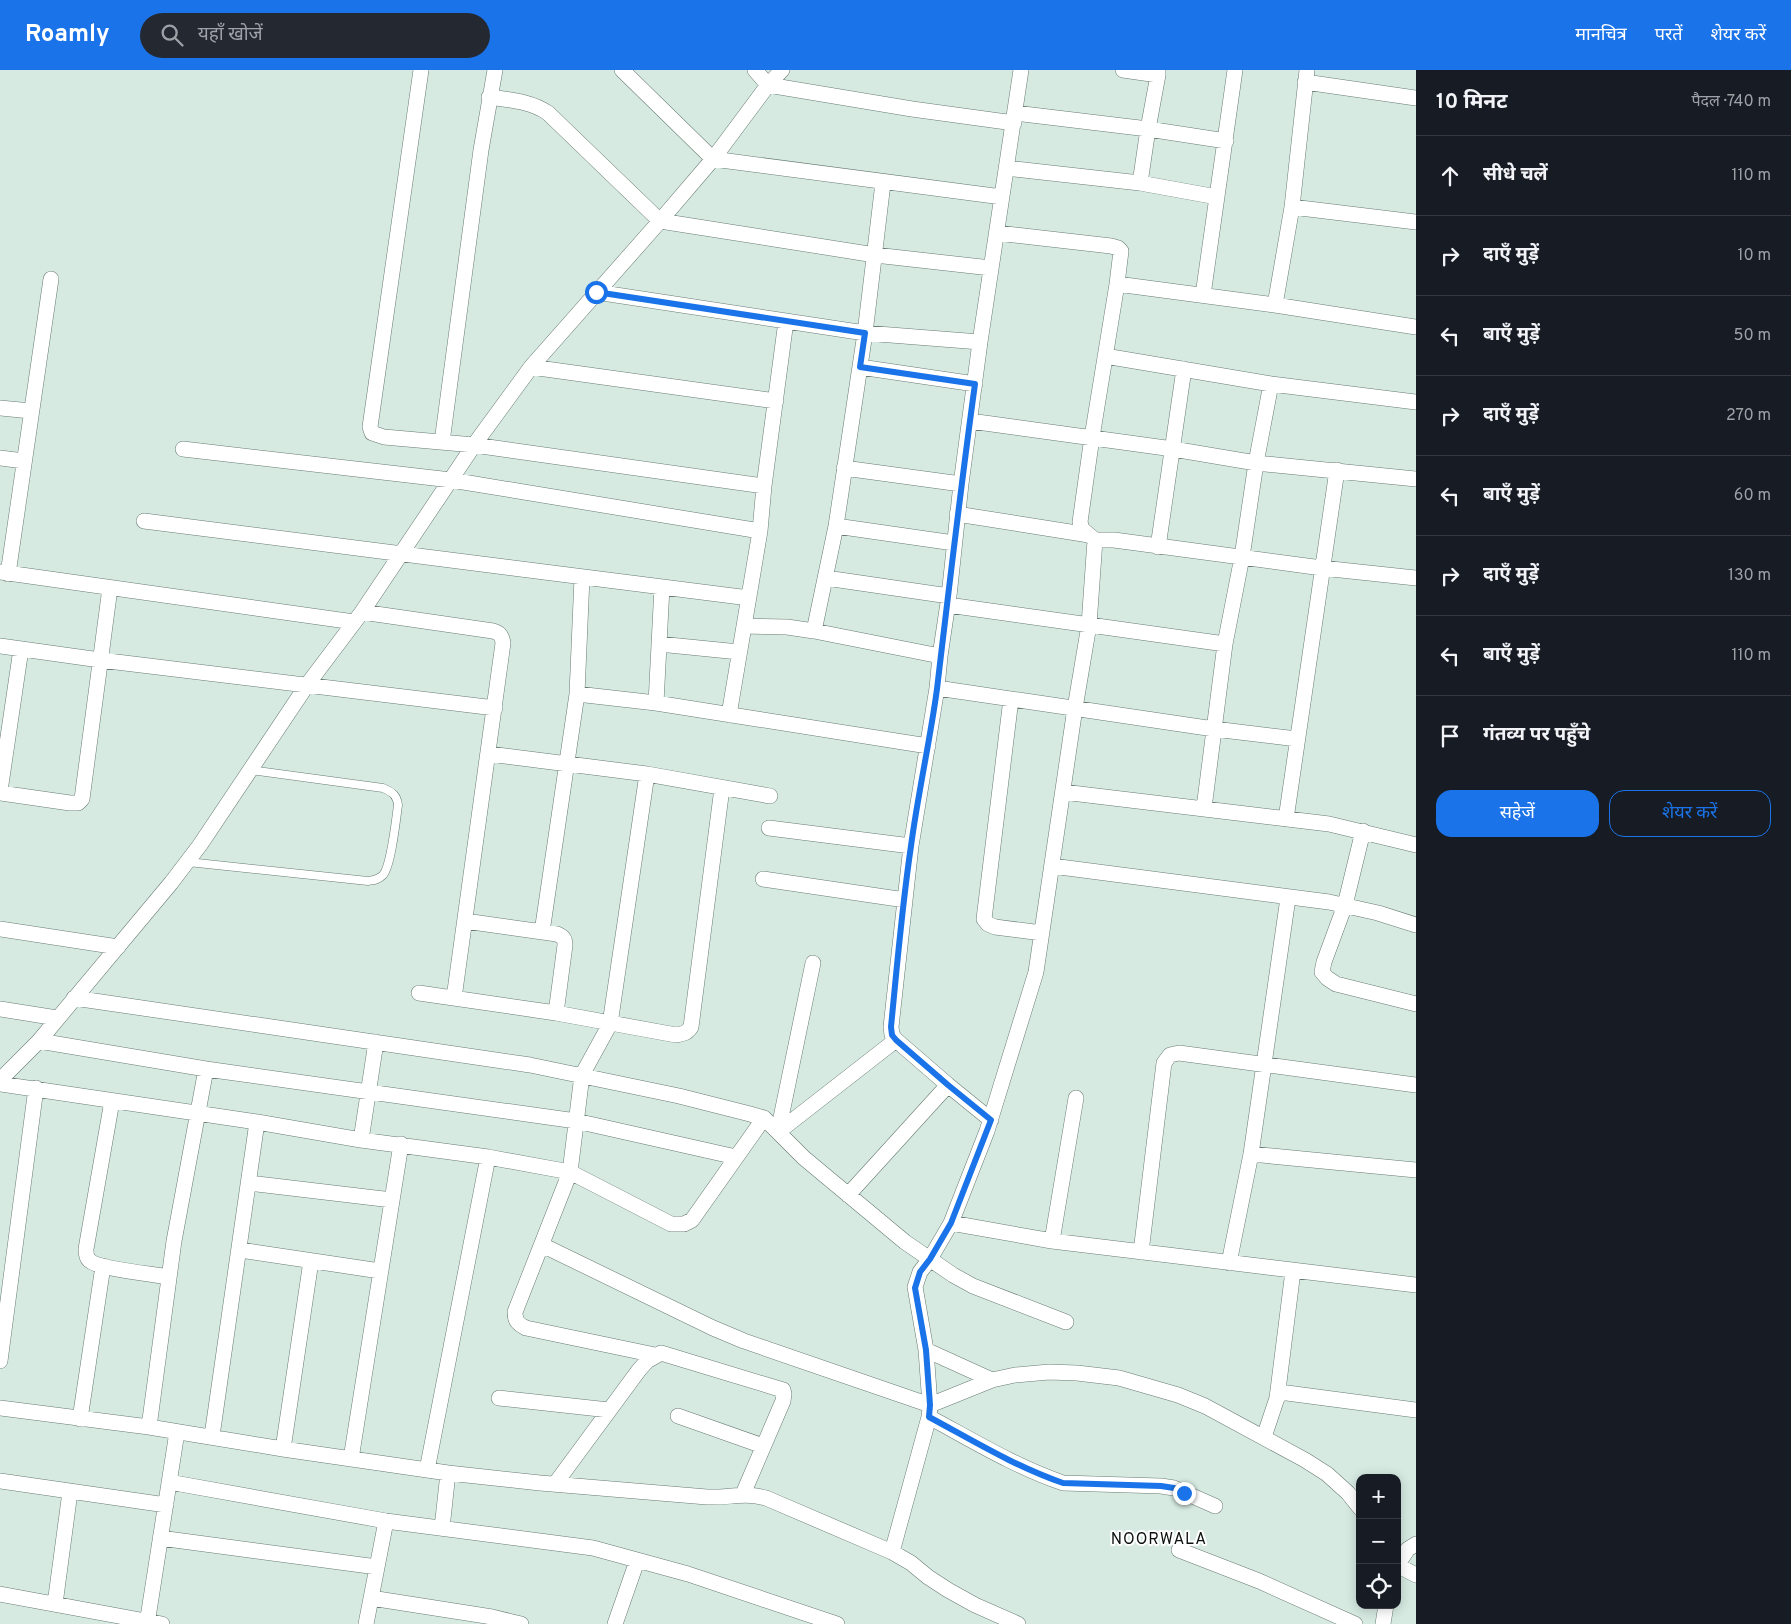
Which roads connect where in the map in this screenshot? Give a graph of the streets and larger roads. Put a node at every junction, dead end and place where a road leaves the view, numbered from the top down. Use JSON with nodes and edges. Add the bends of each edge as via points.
{"nodes":[{"id":1,"x":421,"y":70,"type":"edge"},
{"id":2,"x":495,"y":70,"type":"edge"},
{"id":3,"x":622,"y":70,"type":"edge"},
{"id":4,"x":754,"y":70,"type":"edge"},
{"id":5,"x":782,"y":70,"type":"edge"},
{"id":6,"x":1021,"y":70,"type":"edge"},
{"id":7,"x":1123,"y":70,"type":"edge"},
{"id":8,"x":1235,"y":70,"type":"edge"},
{"id":9,"x":1158,"y":73,"type":"edge"},
{"id":10,"x":1306,"y":76,"type":"edge"},
{"id":11,"x":768,"y":85,"type":"junction"},
{"id":12,"x":489,"y":98,"type":"junction"},
{"id":13,"x":1416,"y":98,"type":"edge"},
{"id":14,"x":1014,"y":118,"type":"junction"},
{"id":15,"x":1148,"y":129,"type":"junction"},
{"id":16,"x":1226,"y":141,"type":"junction"},
{"id":17,"x":713,"y":159,"type":"junction"},
{"id":18,"x":1006,"y":168,"type":"junction"},
{"id":19,"x":884,"y":183,"type":"junction"},
{"id":20,"x":1140,"y":184,"type":"junction"},
{"id":21,"x":1217,"y":197,"type":"junction"},
{"id":22,"x":1002,"y":198,"type":"junction"},
{"id":23,"x":1292,"y":207,"type":"junction"},
{"id":24,"x":660,"y":221,"type":"junction"},
{"id":25,"x":1416,"y":222,"type":"edge"},
{"id":26,"x":997,"y":233,"type":"junction"},
{"id":27,"x":875,"y":255,"type":"junction"},
{"id":28,"x":991,"y":268,"type":"junction"},
{"id":29,"x":51,"y":279,"type":"dead end"},
{"id":30,"x":1117,"y":284,"type":"junction"},
{"id":31,"x":596,"y":292,"type":"junction"},
{"id":32,"x":1203,"y":295,"type":"junction"},
{"id":33,"x":1275,"y":305,"type":"junction"},
{"id":34,"x":786,"y":321,"type":"junction"},
{"id":35,"x":1416,"y":327,"type":"edge"},
{"id":36,"x":865,"y":333,"type":"junction"},
{"id":37,"x":980,"y":342,"type":"junction"},
{"id":38,"x":1105,"y":356,"type":"junction"},
{"id":39,"x":531,"y":367,"type":"junction"},
{"id":40,"x":860,"y":367,"type":"junction"},
{"id":41,"x":1184,"y":369,"type":"junction"},
{"id":42,"x":975,"y":384,"type":"junction"},
{"id":43,"x":1270,"y":384,"type":"junction"},
{"id":44,"x":776,"y":401,"type":"junction"},
{"id":45,"x":1416,"y":402,"type":"edge"},
{"id":46,"x":0,"y":408,"type":"edge"},
{"id":47,"x":32,"y":411,"type":"junction"},
{"id":48,"x":970,"y":421,"type":"junction"},
{"id":49,"x":1092,"y":437,"type":"junction"},
{"id":50,"x":442,"y":442,"type":"junction"},
{"id":51,"x":474,"y":445,"type":"junction"},
{"id":52,"x":184,"y":449,"type":"dead end"},
{"id":53,"x":1173,"y":449,"type":"junction"},
{"id":54,"x":0,"y":458,"type":"edge"},
{"id":55,"x":24,"y":461,"type":"junction"},
{"id":56,"x":1256,"y":463,"type":"junction"},
{"id":57,"x":844,"y":468,"type":"junction"},
{"id":58,"x":1338,"y":470,"type":"junction"},
{"id":59,"x":1416,"y":479,"type":"edge"},
{"id":60,"x":450,"y":480,"type":"junction"},
{"id":61,"x":961,"y":484,"type":"junction"},
{"id":62,"x":764,"y":486,"type":"junction"},
{"id":63,"x":957,"y":514,"type":"junction"},
{"id":64,"x":144,"y":521,"type":"dead end"},
{"id":65,"x":836,"y":526,"type":"junction"},
{"id":66,"x":760,"y":531,"type":"junction"},
{"id":67,"x":1092,"y":537,"type":"junction"},
{"id":68,"x":954,"y":543,"type":"junction"},
{"id":69,"x":1158,"y":547,"type":"junction"},
{"id":70,"x":401,"y":555,"type":"junction"},
{"id":71,"x":1242,"y":558,"type":"junction"},
{"id":72,"x":1322,"y":568,"type":"junction"},
{"id":73,"x":4,"y":573,"type":"edge"},
{"id":74,"x":582,"y":577,"type":"junction"},
{"id":75,"x":826,"y":578,"type":"junction"},
{"id":76,"x":1416,"y":578,"type":"edge"},
{"id":77,"x":662,"y":586,"type":"junction"},
{"id":78,"x":110,"y":588,"type":"junction"},
{"id":79,"x":749,"y":598,"type":"junction"},
{"id":80,"x":949,"y":600,"type":"junction"},
{"id":81,"x":358,"y":617,"type":"junction"},
{"id":82,"x":1089,"y":625,"type":"junction"},
{"id":83,"x":744,"y":626,"type":"junction"},
{"id":84,"x":814,"y":631,"type":"junction"},
{"id":85,"x":659,"y":644,"type":"junction"},
{"id":86,"x":1225,"y":644,"type":"junction"},
{"id":87,"x":0,"y":646,"type":"edge"},
{"id":88,"x":21,"y":649,"type":"junction"},
{"id":89,"x":739,"y":652,"type":"junction"},
{"id":90,"x":940,"y":656,"type":"junction"},
{"id":91,"x":100,"y":660,"type":"junction"},
{"id":92,"x":307,"y":685,"type":"junction"},
{"id":93,"x":937,"y":688,"type":"junction"},
{"id":94,"x":577,"y":694,"type":"junction"},
{"id":95,"x":1011,"y":699,"type":"junction"},
{"id":96,"x":656,"y":703,"type":"junction"},
{"id":97,"x":495,"y":708,"type":"junction"},
{"id":98,"x":1075,"y":708,"type":"junction"},
{"id":99,"x":729,"y":715,"type":"junction"},
{"id":100,"x":1214,"y":729,"type":"junction"},
{"id":101,"x":1297,"y":739,"type":"junction"},
{"id":102,"x":928,"y":746,"type":"junction"},
{"id":103,"x":489,"y":754,"type":"junction"},
{"id":104,"x":566,"y":765,"type":"junction"},
{"id":105,"x":647,"y":774,"type":"junction"},
{"id":106,"x":722,"y":788,"type":"junction"},
{"id":107,"x":0,"y":792,"type":"edge"},
{"id":108,"x":1063,"y":792,"type":"junction"},
{"id":109,"x":770,"y":796,"type":"dead end"},
{"id":110,"x":1204,"y":808,"type":"junction"},
{"id":111,"x":1286,"y":819,"type":"junction"},
{"id":112,"x":769,"y":828,"type":"dead end"},
{"id":113,"x":1363,"y":831,"type":"junction"},
{"id":114,"x":1416,"y":845,"type":"edge"},
{"id":115,"x":911,"y":846,"type":"junction"},
{"id":116,"x":1052,"y":866,"type":"junction"},
{"id":117,"x":763,"y":879,"type":"dead end"},
{"id":118,"x":1288,"y":898,"type":"junction"},
{"id":119,"x":905,"y":900,"type":"junction"},
{"id":120,"x":1345,"y":905,"type":"junction"},
{"id":121,"x":466,"y":921,"type":"junction"},
{"id":122,"x":1416,"y":925,"type":"edge"},
{"id":123,"x":0,"y":929,"type":"edge"},
{"id":124,"x":542,"y":932,"type":"junction"},
{"id":125,"x":1042,"y":933,"type":"junction"},
{"id":126,"x":118,"y":947,"type":"junction"},
{"id":127,"x":813,"y":962,"type":"dead end"},
{"id":128,"x":419,"y":993,"type":"dead end"},
{"id":129,"x":74,"y":998,"type":"junction"},
{"id":130,"x":454,"y":998,"type":"junction"},
{"id":131,"x":1416,"y":1004,"type":"edge"},
{"id":132,"x":0,"y":1009,"type":"edge"},
{"id":133,"x":556,"y":1013,"type":"junction"},
{"id":134,"x":57,"y":1018,"type":"junction"},
{"id":135,"x":610,"y":1024,"type":"junction"},
{"id":136,"x":896,"y":1040,"type":"junction"},
{"id":137,"x":39,"y":1041,"type":"junction"},
{"id":138,"x":376,"y":1042,"type":"junction"},
{"id":139,"x":1265,"y":1064,"type":"junction"},
{"id":140,"x":206,"y":1069,"type":"junction"},
{"id":141,"x":582,"y":1075,"type":"junction"},
{"id":142,"x":0,"y":1082,"type":"edge"},
{"id":143,"x":948,"y":1085,"type":"junction"},
{"id":144,"x":1416,"y":1085,"type":"edge"},
{"id":145,"x":36,"y":1088,"type":"junction"},
{"id":146,"x":369,"y":1093,"type":"junction"},
{"id":147,"x":1076,"y":1098,"type":"dead end"},
{"id":148,"x":112,"y":1101,"type":"junction"},
{"id":149,"x":198,"y":1114,"type":"junction"},
{"id":150,"x":764,"y":1118,"type":"junction"},
{"id":151,"x":991,"y":1120,"type":"junction"},
{"id":152,"x":576,"y":1121,"type":"junction"},
{"id":153,"x":257,"y":1122,"type":"junction"},
{"id":154,"x":778,"y":1132,"type":"junction"},
{"id":155,"x":361,"y":1140,"type":"junction"},
{"id":156,"x":401,"y":1144,"type":"junction"},
{"id":157,"x":1251,"y":1154,"type":"junction"},
{"id":158,"x":488,"y":1157,"type":"junction"},
{"id":159,"x":736,"y":1158,"type":"junction"},
{"id":160,"x":1416,"y":1170,"type":"edge"},
{"id":161,"x":570,"y":1172,"type":"junction"},
{"id":162,"x":249,"y":1183,"type":"junction"},
{"id":163,"x":848,"y":1195,"type":"junction"},
{"id":164,"x":392,"y":1200,"type":"junction"},
{"id":165,"x":951,"y":1223,"type":"junction"},
{"id":166,"x":1052,"y":1241,"type":"junction"},
{"id":167,"x":542,"y":1245,"type":"junction"},
{"id":168,"x":240,"y":1250,"type":"junction"},
{"id":169,"x":1141,"y":1252,"type":"junction"},
{"id":170,"x":930,"y":1259,"type":"junction"},
{"id":171,"x":311,"y":1261,"type":"junction"},
{"id":172,"x":1229,"y":1264,"type":"junction"},
{"id":173,"x":103,"y":1266,"type":"junction"},
{"id":174,"x":380,"y":1270,"type":"junction"},
{"id":175,"x":1293,"y":1271,"type":"junction"},
{"id":176,"x":169,"y":1276,"type":"junction"},
{"id":177,"x":1416,"y":1285,"type":"edge"},
{"id":178,"x":1066,"y":1322,"type":"dead end"},
{"id":179,"x":926,"y":1350,"type":"junction"},
{"id":180,"x":655,"y":1355,"type":"junction"},
{"id":181,"x":0,"y":1361,"type":"edge"},
{"id":182,"x":992,"y":1380,"type":"junction"},
{"id":183,"x":499,"y":1398,"type":"dead end"},
{"id":184,"x":1277,"y":1398,"type":"junction"},
{"id":185,"x":0,"y":1408,"type":"edge"},
{"id":186,"x":609,"y":1410,"type":"junction"},
{"id":187,"x":1416,"y":1410,"type":"edge"},
{"id":188,"x":930,"y":1411,"type":"junction"},
{"id":189,"x":678,"y":1416,"type":"dead end"},
{"id":190,"x":80,"y":1419,"type":"junction"},
{"id":191,"x":149,"y":1427,"type":"junction"},
{"id":192,"x":177,"y":1432,"type":"junction"},
{"id":193,"x":212,"y":1436,"type":"junction"},
{"id":194,"x":1264,"y":1437,"type":"junction"},
{"id":195,"x":763,"y":1446,"type":"junction"},
{"id":196,"x":282,"y":1448,"type":"junction"},
{"id":197,"x":351,"y":1459,"type":"junction"},
{"id":198,"x":427,"y":1470,"type":"junction"},
{"id":199,"x":448,"y":1473,"type":"junction"},
{"id":200,"x":0,"y":1482,"type":"edge"},
{"id":201,"x":169,"y":1482,"type":"junction"},
{"id":202,"x":555,"y":1484,"type":"junction"},
{"id":203,"x":70,"y":1492,"type":"junction"},
{"id":204,"x":742,"y":1494,"type":"junction"},
{"id":205,"x":1356,"y":1503,"type":"edge"},
{"id":206,"x":166,"y":1505,"type":"junction"},
{"id":207,"x":1215,"y":1506,"type":"dead end"},
{"id":208,"x":386,"y":1520,"type":"junction"},
{"id":209,"x":442,"y":1528,"type":"junction"},
{"id":210,"x":160,"y":1538,"type":"junction"},
{"id":211,"x":1416,"y":1544,"type":"edge"},
{"id":212,"x":1179,"y":1550,"type":"dead end"},
{"id":213,"x":892,"y":1552,"type":"junction"},
{"id":214,"x":637,"y":1561,"type":"junction"},
{"id":215,"x":377,"y":1567,"type":"junction"},
{"id":216,"x":1416,"y":1575,"type":"edge"},
{"id":217,"x":0,"y":1594,"type":"edge"},
{"id":218,"x":371,"y":1598,"type":"junction"},
{"id":219,"x":55,"y":1604,"type":"junction"},
{"id":220,"x":1386,"y":1609,"type":"edge"},
{"id":221,"x":491,"y":1620,"type":"edge"},
{"id":222,"x":152,"y":1623,"type":"edge"},
{"id":223,"x":366,"y":1624,"type":"edge"},
{"id":224,"x":520,"y":1624,"type":"edge"},
{"id":225,"x":615,"y":1624,"type":"edge"},
{"id":226,"x":836,"y":1624,"type":"edge"},
{"id":227,"x":1018,"y":1624,"type":"edge"},
{"id":228,"x":1355,"y":1624,"type":"edge"},
{"id":229,"x":1384,"y":1624,"type":"edge"}],
"edges":[{"from":1,"to":50,"type":"street","via":[[370,427],[372,433],[384,438]]},
{"from":2,"to":12,"type":"street"},
{"from":3,"to":17,"type":"street"},
{"from":4,"to":11,"type":"street"},
{"from":5,"to":11,"type":"street"},
{"from":6,"to":14,"type":"street"},
{"from":7,"to":9,"type":"street"},
{"from":8,"to":16,"type":"street"},
{"from":9,"to":15,"type":"street"},
{"from":10,"to":13,"type":"street"},
{"from":10,"to":23,"type":"street"},
{"from":11,"to":14,"type":"street","via":[[912,110]]},
{"from":11,"to":17,"type":"street"},
{"from":12,"to":24,"type":"street","via":[[539,107]]},
{"from":12,"to":50,"type":"street"},
{"from":14,"to":15,"type":"street"},
{"from":14,"to":18,"type":"street"},
{"from":15,"to":16,"type":"street"},
{"from":15,"to":20,"type":"street"},
{"from":16,"to":21,"type":"street"},
{"from":17,"to":19,"type":"street"},
{"from":17,"to":24,"type":"street"},
{"from":18,"to":20,"type":"street"},
{"from":18,"to":22,"type":"street"},
{"from":19,"to":22,"type":"street"},
{"from":19,"to":27,"type":"street"},
{"from":20,"to":21,"type":"street"},
{"from":21,"to":32,"type":"street"},
{"from":22,"to":26,"type":"street"},
{"from":23,"to":25,"type":"street"},
{"from":23,"to":33,"type":"street"},
{"from":24,"to":27,"type":"street"},
{"from":24,"to":31,"type":"street"},
{"from":26,"to":28,"type":"street"},
{"from":26,"to":30,"type":"street","via":[[1118,248],[1121,257]]},
{"from":27,"to":28,"type":"street"},
{"from":27,"to":36,"type":"street"},
{"from":28,"to":37,"type":"street"},
{"from":29,"to":47,"type":"street"},
{"from":30,"to":32,"type":"street"},
{"from":30,"to":38,"type":"street"},
{"from":31,"to":34,"type":"street"},
{"from":31,"to":39,"type":"street"},
{"from":32,"to":33,"type":"street"},
{"from":33,"to":35,"type":"street"},
{"from":34,"to":36,"type":"street"},
{"from":34,"to":44,"type":"street"},
{"from":36,"to":37,"type":"street"},
{"from":36,"to":40,"type":"street"},
{"from":37,"to":42,"type":"street"},
{"from":38,"to":41,"type":"street"},
{"from":38,"to":49,"type":"street"},
{"from":39,"to":44,"type":"street"},
{"from":39,"to":51,"type":"street"},
{"from":40,"to":42,"type":"street"},
{"from":40,"to":57,"type":"street"},
{"from":41,"to":43,"type":"street"},
{"from":41,"to":53,"type":"street"},
{"from":42,"to":48,"type":"street"},
{"from":43,"to":45,"type":"street"},
{"from":43,"to":56,"type":"street"},
{"from":44,"to":62,"type":"street"},
{"from":46,"to":47,"type":"street"},
{"from":47,"to":55,"type":"street"},
{"from":48,"to":49,"type":"street"},
{"from":48,"to":61,"type":"street"},
{"from":49,"to":53,"type":"street"},
{"from":49,"to":67,"type":"street","via":[[1080,522],[1082,529]]},
{"from":50,"to":51,"type":"street"},
{"from":51,"to":60,"type":"street"},
{"from":51,"to":62,"type":"street"},
{"from":52,"to":60,"type":"street"},
{"from":53,"to":56,"type":"street"},
{"from":53,"to":69,"type":"street"},
{"from":54,"to":55,"type":"street"},
{"from":55,"to":73,"type":"street"},
{"from":56,"to":58,"type":"street"},
{"from":56,"to":71,"type":"street"},
{"from":57,"to":61,"type":"street"},
{"from":57,"to":65,"type":"street"},
{"from":58,"to":59,"type":"street"},
{"from":58,"to":72,"type":"street"},
{"from":60,"to":66,"type":"street"},
{"from":60,"to":70,"type":"street"},
{"from":61,"to":63,"type":"street"},
{"from":62,"to":66,"type":"street"},
{"from":63,"to":67,"type":"street"},
{"from":63,"to":68,"type":"street"},
{"from":64,"to":70,"type":"street"},
{"from":65,"to":68,"type":"street"},
{"from":65,"to":75,"type":"street"},
{"from":66,"to":79,"type":"street"},
{"from":67,"to":69,"type":"street"},
{"from":67,"to":82,"type":"street"},
{"from":68,"to":80,"type":"street"},
{"from":69,"to":71,"type":"street"},
{"from":70,"to":74,"type":"street"},
{"from":70,"to":81,"type":"street"},
{"from":71,"to":72,"type":"street"},
{"from":71,"to":86,"type":"street"},
{"from":72,"to":76,"type":"street"},
{"from":72,"to":101,"type":"street"},
{"from":73,"to":78,"type":"street"},
{"from":74,"to":77,"type":"street"},
{"from":74,"to":94,"type":"street"},
{"from":75,"to":80,"type":"street"},
{"from":75,"to":84,"type":"street"},
{"from":77,"to":79,"type":"street"},
{"from":77,"to":85,"type":"street"},
{"from":78,"to":81,"type":"street"},
{"from":78,"to":91,"type":"street"},
{"from":79,"to":83,"type":"street"},
{"from":80,"to":82,"type":"street"},
{"from":80,"to":90,"type":"street"},
{"from":81,"to":92,"type":"street"},
{"from":81,"to":97,"type":"street","via":[[499,633],[503,643]]},
{"from":82,"to":86,"type":"street"},
{"from":82,"to":98,"type":"street"},
{"from":83,"to":84,"type":"street"},
{"from":83,"to":89,"type":"street"},
{"from":84,"to":90,"type":"street"},
{"from":85,"to":89,"type":"street"},
{"from":85,"to":96,"type":"street"},
{"from":86,"to":100,"type":"street"},
{"from":87,"to":88,"type":"street"},
{"from":88,"to":91,"type":"street"},
{"from":88,"to":107,"type":"street"},
{"from":89,"to":99,"type":"street"},
{"from":90,"to":93,"type":"street"},
{"from":91,"to":92,"type":"street"},
{"from":91,"to":107,"type":"street","via":[[82,799],[78,803],[70,803]]},
{"from":92,"to":97,"type":"street"},
{"from":92,"to":126,"type":"street","via":[[188,862]]},
{"from":93,"to":95,"type":"street"},
{"from":93,"to":102,"type":"street"},
{"from":94,"to":96,"type":"street"},
{"from":94,"to":104,"type":"street"},
{"from":95,"to":98,"type":"street"},
{"from":95,"to":125,"type":"street","via":[[984,919],[995,927]]},
{"from":96,"to":99,"type":"street"},
{"from":97,"to":103,"type":"street"},
{"from":98,"to":100,"type":"street"},
{"from":98,"to":108,"type":"street"},
{"from":99,"to":102,"type":"street"},
{"from":100,"to":101,"type":"street"},
{"from":100,"to":110,"type":"street"},
{"from":101,"to":111,"type":"street"},
{"from":102,"to":115,"type":"street"},
{"from":103,"to":104,"type":"street"},
{"from":103,"to":121,"type":"street"},
{"from":104,"to":105,"type":"street"},
{"from":104,"to":124,"type":"street"},
{"from":105,"to":106,"type":"street"},
{"from":105,"to":135,"type":"street"},
{"from":106,"to":109,"type":"street"},
{"from":106,"to":135,"type":"street","via":[[692,1027],[676,1035]]},
{"from":108,"to":110,"type":"street"},
{"from":108,"to":116,"type":"street"},
{"from":110,"to":111,"type":"street"},
{"from":111,"to":113,"type":"street"},
{"from":112,"to":115,"type":"street"},
{"from":113,"to":114,"type":"street"},
{"from":113,"to":120,"type":"street"},
{"from":115,"to":119,"type":"street"},
{"from":116,"to":118,"type":"street"},
{"from":116,"to":125,"type":"street"},
{"from":117,"to":119,"type":"street"},
{"from":118,"to":120,"type":"street"},
{"from":118,"to":139,"type":"street"},
{"from":119,"to":136,"type":"street","via":[[891,1027]]},
{"from":120,"to":122,"type":"street"},
{"from":120,"to":131,"type":"street","via":[[1322,972],[1336,984]]},
{"from":121,"to":124,"type":"street"},
{"from":121,"to":130,"type":"street"},
{"from":123,"to":126,"type":"street"},
{"from":124,"to":133,"type":"street","via":[[557,934],[565,940]]},
{"from":125,"to":151,"type":"street","via":[[1036,972]]},
{"from":126,"to":129,"type":"street"},
{"from":127,"to":154,"type":"street"},
{"from":128,"to":130,"type":"street"},
{"from":129,"to":134,"type":"street"},
{"from":129,"to":138,"type":"street"},
{"from":130,"to":133,"type":"street"},
{"from":132,"to":134,"type":"street"},
{"from":133,"to":135,"type":"street"},
{"from":134,"to":137,"type":"street"},
{"from":135,"to":141,"type":"street"},
{"from":136,"to":143,"type":"street"},
{"from":136,"to":154,"type":"street"},
{"from":137,"to":140,"type":"street"},
{"from":137,"to":142,"type":"street"},
{"from":138,"to":141,"type":"street"},
{"from":138,"to":146,"type":"street"},
{"from":139,"to":144,"type":"street"},
{"from":139,"to":157,"type":"street"},
{"from":139,"to":169,"type":"street","via":[[1179,1053],[1170,1055],[1164,1063]]},
{"from":140,"to":146,"type":"street"},
{"from":140,"to":149,"type":"street"},
{"from":141,"to":150,"type":"street"},
{"from":141,"to":152,"type":"street"},
{"from":142,"to":145,"type":"street"},
{"from":143,"to":151,"type":"street"},
{"from":143,"to":163,"type":"street"},
{"from":145,"to":148,"type":"street"},
{"from":145,"to":181,"type":"street"},
{"from":146,"to":152,"type":"street"},
{"from":146,"to":155,"type":"street"},
{"from":147,"to":166,"type":"street"},
{"from":148,"to":149,"type":"street"},
{"from":148,"to":173,"type":"street","via":[[86,1249],[90,1262]]},
{"from":149,"to":153,"type":"street"},
{"from":149,"to":176,"type":"street"},
{"from":150,"to":154,"type":"street"},
{"from":150,"to":159,"type":"street"},
{"from":151,"to":165,"type":"street"},
{"from":152,"to":159,"type":"street"},
{"from":152,"to":161,"type":"street"},
{"from":153,"to":155,"type":"street"},
{"from":153,"to":162,"type":"street"},
{"from":154,"to":163,"type":"street","via":[[792,1148]]},
{"from":155,"to":156,"type":"street"},
{"from":156,"to":158,"type":"street"},
{"from":156,"to":164,"type":"street"},
{"from":157,"to":160,"type":"street"},
{"from":157,"to":172,"type":"street"},
{"from":158,"to":161,"type":"street"},
{"from":158,"to":198,"type":"street"},
{"from":159,"to":161,"type":"street","via":[[692,1220],[684,1224],[671,1224]]},
{"from":161,"to":167,"type":"street"},
{"from":162,"to":164,"type":"street"},
{"from":162,"to":168,"type":"street"},
{"from":163,"to":170,"type":"street"},
{"from":164,"to":174,"type":"street"},
{"from":165,"to":166,"type":"street"},
{"from":165,"to":170,"type":"street"},
{"from":166,"to":169,"type":"street"},
{"from":167,"to":180,"type":"street","via":[[515,1312],[519,1325]]},
{"from":167,"to":188,"type":"street","via":[[713,1328]]},
{"from":168,"to":171,"type":"street"},
{"from":168,"to":193,"type":"street"},
{"from":169,"to":172,"type":"street"},
{"from":170,"to":178,"type":"street","via":[[973,1286]]},
{"from":170,"to":179,"type":"street","via":[[920,1272],[915,1288]]},
{"from":171,"to":174,"type":"street"},
{"from":171,"to":196,"type":"street"},
{"from":172,"to":175,"type":"street"},
{"from":173,"to":176,"type":"street"},
{"from":173,"to":190,"type":"street"},
{"from":174,"to":197,"type":"street"},
{"from":175,"to":177,"type":"street"},
{"from":175,"to":184,"type":"street"},
{"from":176,"to":191,"type":"street"},
{"from":179,"to":182,"type":"street"},
{"from":179,"to":188,"type":"street"},
{"from":180,"to":186,"type":"street","via":[[646,1361]]},
{"from":180,"to":195,"type":"street","via":[[667,1354],[783,1390],[782,1401]]},
{"from":182,"to":188,"type":"street"},
{"from":182,"to":194,"type":"street","via":[[1049,1372],[1119,1378],[1178,1395]]},
{"from":183,"to":186,"type":"street"},
{"from":184,"to":187,"type":"street","via":[[1287,1392]]},
{"from":184,"to":194,"type":"street"},
{"from":185,"to":190,"type":"street"},
{"from":186,"to":202,"type":"street"},
{"from":188,"to":207,"type":"street","via":[[1040,1474],[1063,1483],[1174,1488]]},
{"from":188,"to":213,"type":"street"},
{"from":189,"to":195,"type":"street"},
{"from":190,"to":191,"type":"street"},
{"from":191,"to":192,"type":"street"},
{"from":192,"to":193,"type":"street"},
{"from":192,"to":201,"type":"street"},
{"from":193,"to":196,"type":"street"},
{"from":194,"to":205,"type":"street","via":[[1328,1474]]},
{"from":195,"to":204,"type":"street"},
{"from":196,"to":197,"type":"street"},
{"from":197,"to":198,"type":"street"},
{"from":198,"to":199,"type":"street"},
{"from":199,"to":202,"type":"street"},
{"from":199,"to":209,"type":"street"},
{"from":200,"to":203,"type":"street"},
{"from":201,"to":206,"type":"street"},
{"from":201,"to":208,"type":"street"},
{"from":202,"to":204,"type":"street","via":[[707,1497]]},
{"from":203,"to":206,"type":"street"},
{"from":203,"to":219,"type":"street"},
{"from":204,"to":213,"type":"street","via":[[766,1498]]},
{"from":206,"to":210,"type":"street"},
{"from":208,"to":209,"type":"street"},
{"from":208,"to":215,"type":"street"},
{"from":209,"to":214,"type":"street","via":[[593,1548]]},
{"from":210,"to":215,"type":"street"},
{"from":210,"to":222,"type":"street"},
{"from":211,"to":216,"type":"street","via":[[1408,1549],[1397,1565]]},
{"from":212,"to":228,"type":"street","via":[[1277,1588]]},
{"from":213,"to":227,"type":"street","via":[[948,1590]]},
{"from":214,"to":225,"type":"street"},
{"from":214,"to":226,"type":"street","via":[[688,1574]]},
{"from":215,"to":218,"type":"street"},
{"from":217,"to":219,"type":"street"},
{"from":218,"to":221,"type":"street"},
{"from":218,"to":223,"type":"street"},
{"from":219,"to":222,"type":"street"},
{"from":220,"to":229,"type":"street"},
{"from":221,"to":224,"type":"street"}]}
